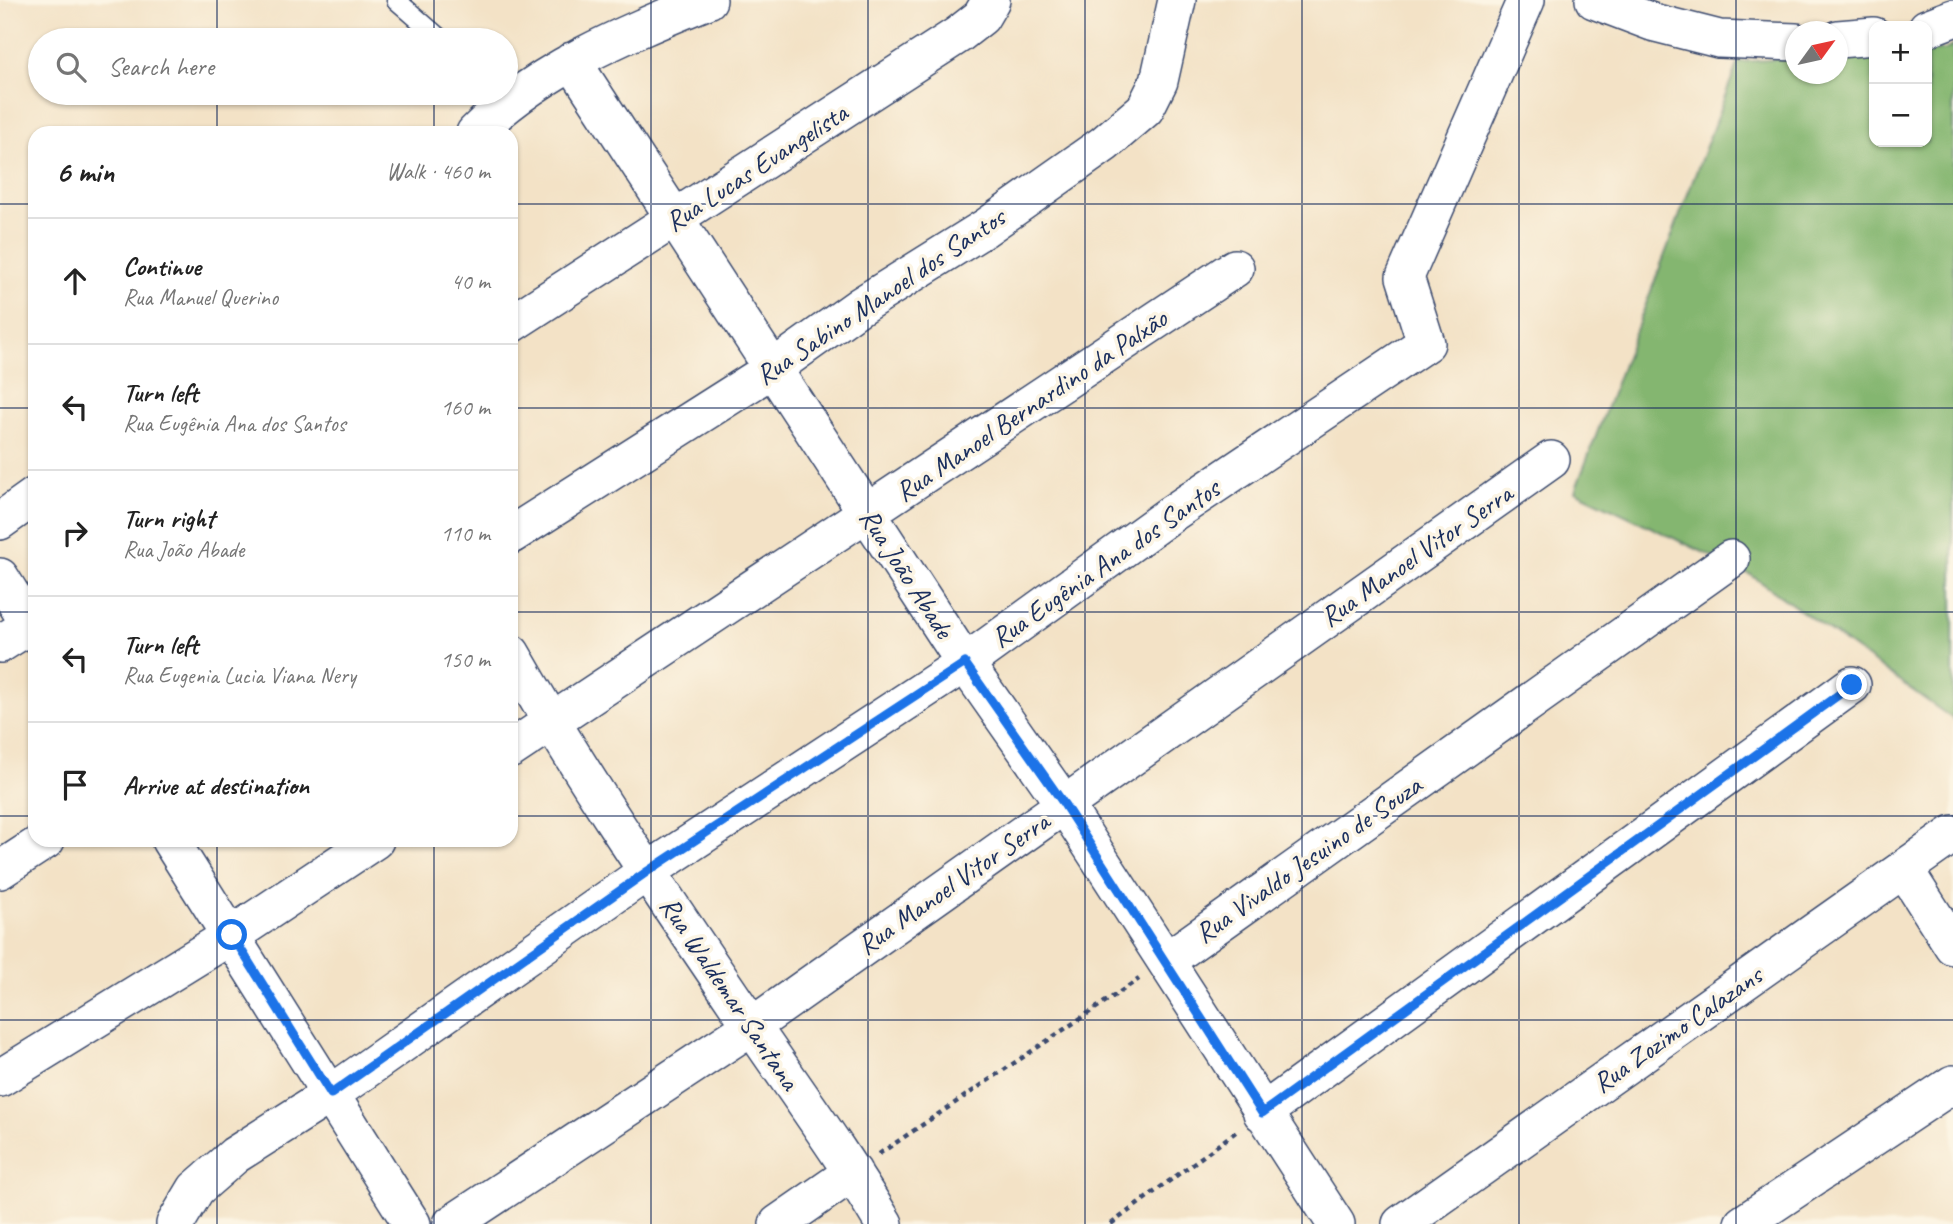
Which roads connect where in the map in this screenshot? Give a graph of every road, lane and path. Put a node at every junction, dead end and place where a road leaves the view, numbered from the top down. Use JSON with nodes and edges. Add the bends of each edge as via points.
{"nodes":[{"id":1,"x":396,"y":0,"type":"edge"},
{"id":2,"x":708,"y":0,"type":"edge"},
{"id":3,"x":991,"y":0,"type":"edge"},
{"id":4,"x":1177,"y":0,"type":"edge"},
{"id":5,"x":1526,"y":0,"type":"edge"},
{"id":6,"x":1594,"y":0,"type":"edge"},
{"id":7,"x":1953,"y":18,"type":"edge"},
{"id":8,"x":1932,"y":26,"type":"edge"},
{"id":9,"x":428,"y":28,"type":"edge"},
{"id":10,"x":1869,"y":36,"type":"edge"},
{"id":11,"x":1848,"y":38,"type":"edge"},
{"id":12,"x":1785,"y":41,"type":"edge"},
{"id":13,"x":572,"y":61,"type":"junction"},
{"id":14,"x":518,"y":89,"type":"edge"},
{"id":15,"x":497,"y":105,"type":"edge"},
{"id":16,"x":480,"y":126,"type":"edge"},
{"id":17,"x":675,"y":219,"type":"junction"},
{"id":18,"x":1235,"y":268,"type":"dead end"},
{"id":19,"x":518,"y":320,"type":"edge"},
{"id":20,"x":772,"y":369,"type":"junction"},
{"id":21,"x":1551,"y":460,"type":"dead end"},
{"id":22,"x":28,"y":501,"type":"edge"},
{"id":23,"x":870,"y":513,"type":"junction"},
{"id":24,"x":0,"y":521,"type":"edge"},
{"id":25,"x":518,"y":531,"type":"edge"},
{"id":26,"x":1731,"y":559,"type":"dead end"},
{"id":27,"x":0,"y":578,"type":"edge"},
{"id":28,"x":25,"y":631,"type":"edge"},
{"id":29,"x":965,"y":663,"type":"junction"},
{"id":30,"x":518,"y":665,"type":"edge"},
{"id":31,"x":1852,"y":685,"type":"dead end"},
{"id":32,"x":551,"y":723,"type":"junction"},
{"id":33,"x":518,"y":745,"type":"edge"},
{"id":34,"x":1064,"y":804,"type":"junction"},
{"id":35,"x":1953,"y":834,"type":"edge"},
{"id":36,"x":35,"y":847,"type":"edge"},
{"id":37,"x":175,"y":847,"type":"edge"},
{"id":38,"x":364,"y":847,"type":"edge"},
{"id":39,"x":1904,"y":869,"type":"junction"},
{"id":40,"x":0,"y":870,"type":"edge"},
{"id":41,"x":648,"y":871,"type":"junction"},
{"id":42,"x":232,"y":935,"type":"junction"},
{"id":43,"x":1953,"y":946,"type":"edge"},
{"id":44,"x":1166,"y":961,"type":"junction"},
{"id":45,"x":752,"y":1026,"type":"junction"},
{"id":46,"x":0,"y":1078,"type":"edge"},
{"id":47,"x":1953,"y":1084,"type":"edge"},
{"id":48,"x":331,"y":1094,"type":"junction"},
{"id":49,"x":1262,"y":1113,"type":"junction"},
{"id":50,"x":853,"y":1172,"type":"junction"},
{"id":51,"x":175,"y":1224,"type":"edge"},
{"id":52,"x":412,"y":1224,"type":"edge"},
{"id":53,"x":452,"y":1224,"type":"edge"},
{"id":54,"x":778,"y":1224,"type":"edge"},
{"id":55,"x":884,"y":1224,"type":"edge"},
{"id":56,"x":1111,"y":1224,"type":"edge"},
{"id":57,"x":1336,"y":1224,"type":"edge"},
{"id":58,"x":1401,"y":1224,"type":"edge"},
{"id":59,"x":1743,"y":1224,"type":"edge"}],
"edges":[{"from":1,"to":9,"type":"lane"},
{"from":2,"to":13,"type":"street"},
{"from":3,"to":17,"type":"street","name":"Rua Lucas Evangelista","via":[[981,17],[958,35]]},
{"from":4,"to":20,"type":"street","name":"Rua Sabino Manoel dos Santos","via":[[1159,81],[1145,109],[1104,144],[996,220],[860,306]]},
{"from":5,"to":29,"type":"street","name":"Rua Eugênia Ana dos Santos","via":[[1405,277],[1426,344],[1171,514]]},
{"from":6,"to":12,"type":"street","via":[[1652,22],[1719,38]]},
{"from":7,"to":8,"type":"street"},
{"from":10,"to":11,"type":"street"},
{"from":13,"to":14,"type":"street"},
{"from":13,"to":17,"type":"street","name":"Rua João Abade"},
{"from":15,"to":16,"type":"street"},
{"from":17,"to":19,"type":"street","name":"Rua Lucas Evangelista"},
{"from":17,"to":20,"type":"street","name":"Rua João Abade"},
{"from":18,"to":23,"type":"street","name":"Rua Manoel Bernardino da Palxão"},
{"from":20,"to":23,"type":"street","name":"Rua João Abade"},
{"from":20,"to":25,"type":"street","name":"Rua Sabino Manoel dos Santos"},
{"from":21,"to":34,"type":"street","name":"Rua Manoel Vitor Serra"},
{"from":22,"to":24,"type":"street"},
{"from":23,"to":29,"type":"street","name":"Rua João Abade"},
{"from":23,"to":32,"type":"street","name":"Rua Manoel Bernardino da Palxão"},
{"from":26,"to":44,"type":"street","name":"Rua Vivaldo Jesuino de Souza"},
{"from":27,"to":28,"type":"street"},
{"from":29,"to":34,"type":"street","name":"Rua João Abade"},
{"from":29,"to":41,"type":"street","name":"Rua Eugênia Ana dos Santos"},
{"from":30,"to":32,"type":"street","name":"Rua Waldemar Santana"},
{"from":31,"to":49,"type":"street"},
{"from":32,"to":33,"type":"street","name":"Rua Manoel Bernardino da Palxão"},
{"from":32,"to":41,"type":"street","name":"Rua Waldemar Santana"},
{"from":34,"to":44,"type":"street","name":"Rua João Abade"},
{"from":34,"to":45,"type":"street","name":"Rua Manoel Vitor Serra"},
{"from":35,"to":39,"type":"street","name":"Rua Zozimo Calazans"},
{"from":36,"to":40,"type":"street"},
{"from":37,"to":42,"type":"street"},
{"from":38,"to":42,"type":"street"},
{"from":39,"to":43,"type":"street"},
{"from":39,"to":58,"type":"street","name":"Rua Zozimo Calazans"},
{"from":41,"to":45,"type":"street","name":"Rua Waldemar Santana"},
{"from":41,"to":48,"type":"street","name":"Rua Eugênia Ana dos Santos"},
{"from":42,"to":46,"type":"street"},
{"from":42,"to":48,"type":"street"},
{"from":44,"to":49,"type":"street","name":"Rua João Abade"},
{"from":44,"to":50,"type":"path","name":"Rua Vivaldo Jesuino de Souza"},
{"from":45,"to":50,"type":"street","name":"Rua Waldemar Santana"},
{"from":45,"to":53,"type":"street","name":"Rua Manoel Vitor Serra"},
{"from":47,"to":59,"type":"street"},
{"from":48,"to":51,"type":"street","name":"Rua Eugênia Ana dos Santos","via":[[235,1154],[196,1189]]},
{"from":48,"to":52,"type":"street"},
{"from":49,"to":56,"type":"path"},
{"from":49,"to":57,"type":"street","name":"Rua João Abade"},
{"from":50,"to":54,"type":"street"},
{"from":50,"to":55,"type":"street","name":"Rua Waldemar Santana"}]}
